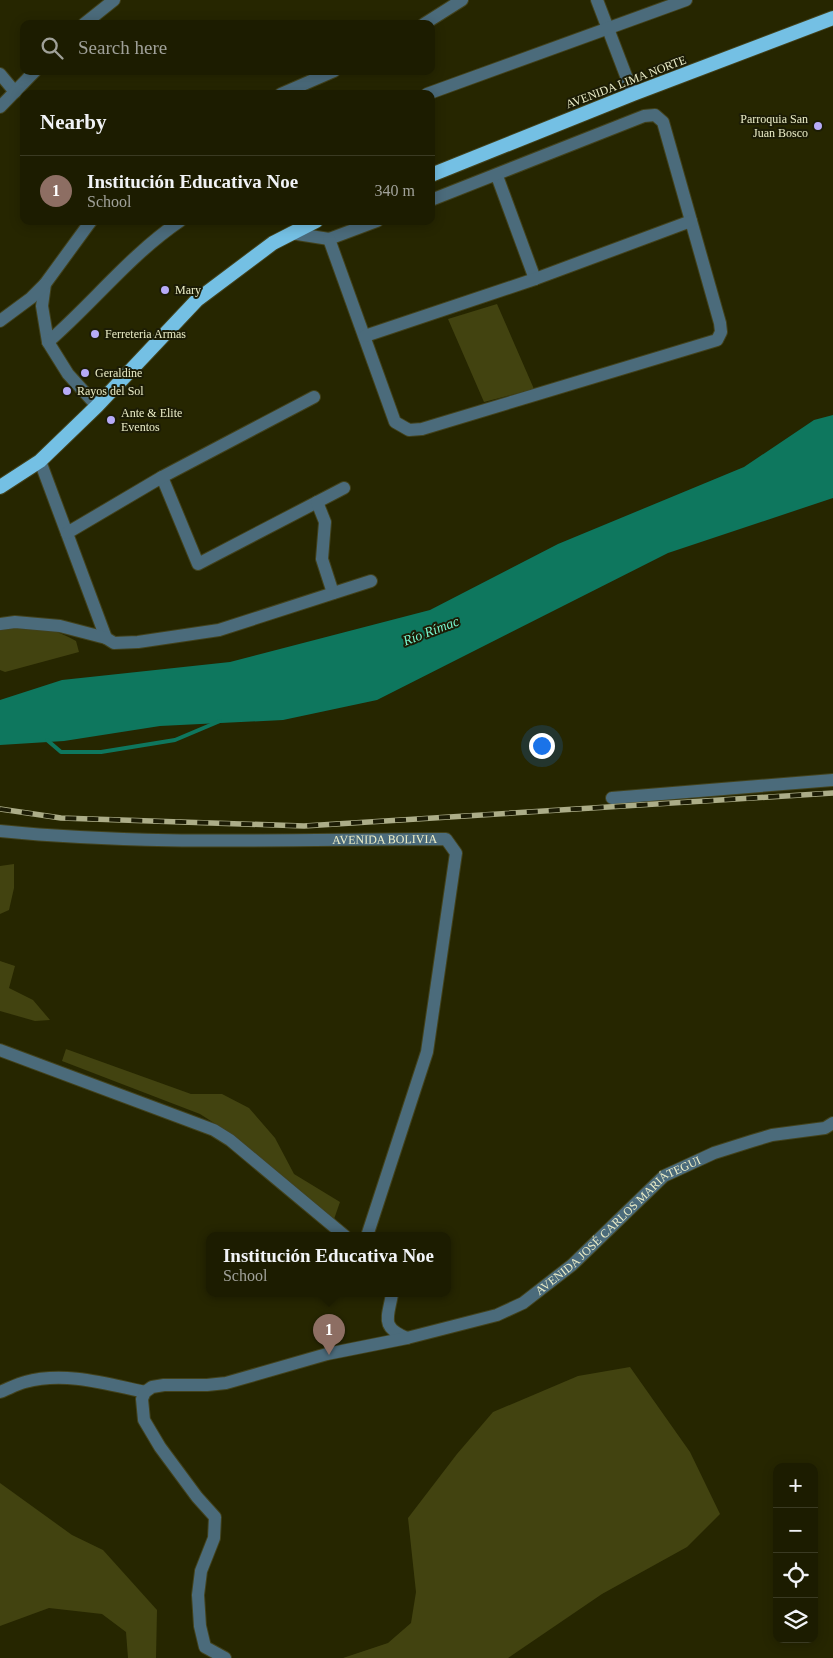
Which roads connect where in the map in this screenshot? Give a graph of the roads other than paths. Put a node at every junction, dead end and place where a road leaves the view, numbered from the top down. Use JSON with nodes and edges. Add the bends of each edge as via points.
{"nodes":[{"id":1,"x":114,"y":0,"type":"edge"},
{"id":2,"x":462,"y":0,"type":"edge"},
{"id":3,"x":597,"y":0,"type":"edge"},
{"id":4,"x":686,"y":0,"type":"edge"},
{"id":5,"x":833,"y":18,"type":"edge"},
{"id":6,"x":89,"y":20,"type":"edge"},
{"id":7,"x":430,"y":20,"type":"edge"},
{"id":8,"x":608,"y":28,"type":"junction"},
{"id":9,"x":0,"y":74,"type":"edge"},
{"id":10,"x":31,"y":75,"type":"edge"},
{"id":11,"x":325,"y":75,"type":"edge"},
{"id":12,"x":290,"y":90,"type":"edge"},
{"id":13,"x":435,"y":91,"type":"edge"},
{"id":14,"x":15,"y":92,"type":"junction"},
{"id":15,"x":633,"y":94,"type":"junction"},
{"id":16,"x":0,"y":107,"type":"edge"},
{"id":17,"x":435,"y":173,"type":"edge"},
{"id":18,"x":497,"y":176,"type":"junction"},
{"id":19,"x":435,"y":199,"type":"edge"},
{"id":20,"x":691,"y":221,"type":"junction"},
{"id":21,"x":88,"y":225,"type":"edge"},
{"id":22,"x":175,"y":225,"type":"edge"},
{"id":23,"x":308,"y":225,"type":"edge"},
{"id":24,"x":366,"y":225,"type":"edge"},
{"id":25,"x":291,"y":233,"type":"junction"},
{"id":26,"x":329,"y":239,"type":"junction"},
{"id":27,"x":536,"y":279,"type":"junction"},
{"id":28,"x":45,"y":284,"type":"junction"},
{"id":29,"x":0,"y":321,"type":"edge"},
{"id":30,"x":365,"y":336,"type":"junction"},
{"id":31,"x":48,"y":342,"type":"junction"},
{"id":32,"x":314,"y":397,"type":"dead end"},
{"id":33,"x":97,"y":406,"type":"junction"},
{"id":34,"x":40,"y":461,"type":"junction"},
{"id":35,"x":162,"y":477,"type":"junction"},
{"id":36,"x":0,"y":487,"type":"edge"},
{"id":37,"x":344,"y":488,"type":"dead end"},
{"id":38,"x":317,"y":502,"type":"junction"},
{"id":39,"x":67,"y":533,"type":"junction"},
{"id":40,"x":371,"y":581,"type":"dead end"},
{"id":41,"x":333,"y":593,"type":"junction"},
{"id":42,"x":0,"y":624,"type":"edge"},
{"id":43,"x":106,"y":638,"type":"junction"},
{"id":44,"x":833,"y":780,"type":"edge"},
{"id":45,"x":612,"y":798,"type":"dead end"},
{"id":46,"x":0,"y":831,"type":"edge"},
{"id":47,"x":0,"y":1050,"type":"edge"},
{"id":48,"x":833,"y":1123,"type":"edge"},
{"id":49,"x":340,"y":1232,"type":"edge"},
{"id":50,"x":368,"y":1232,"type":"edge"},
{"id":51,"x":391,"y":1297,"type":"edge"},
{"id":52,"x":406,"y":1338,"type":"junction"},
{"id":53,"x":0,"y":1392,"type":"edge"},
{"id":54,"x":145,"y":1392,"type":"junction"},
{"id":55,"x":225,"y":1658,"type":"edge"}],
"edges":[{"from":1,"to":6,"type":"street"},
{"from":2,"to":7,"type":"street"},
{"from":3,"to":8,"type":"street"},
{"from":4,"to":8,"type":"street"},
{"from":5,"to":15,"type":"highway","name":"AVENIDA LIMA NORTE"},
{"from":8,"to":13,"type":"street"},
{"from":8,"to":15,"type":"street"},
{"from":9,"to":14,"type":"street"},
{"from":10,"to":14,"type":"street"},
{"from":11,"to":12,"type":"street"},
{"from":14,"to":16,"type":"street"},
{"from":15,"to":17,"type":"highway","name":"AVENIDA LIMA NORTE"},
{"from":18,"to":19,"type":"street"},
{"from":18,"to":20,"type":"street","via":[[644,116],[655,115],[663,122]]},
{"from":18,"to":27,"type":"street"},
{"from":20,"to":27,"type":"street"},
{"from":20,"to":30,"type":"street","via":[[720,323],[721,332],[717,340],[422,429],[409,430],[396,422]]},
{"from":21,"to":28,"type":"street"},
{"from":22,"to":31,"type":"street","via":[[116,275]]},
{"from":23,"to":25,"type":"highway"},
{"from":24,"to":26,"type":"street"},
{"from":25,"to":26,"type":"street"},
{"from":25,"to":33,"type":"highway","via":[[197,300]]},
{"from":26,"to":30,"type":"street"},
{"from":27,"to":30,"type":"street"},
{"from":28,"to":29,"type":"street","via":[[32,298]]},
{"from":28,"to":31,"type":"street","via":[[42,306]]},
{"from":31,"to":33,"type":"street","via":[[68,374]]},
{"from":32,"to":35,"type":"street"},
{"from":33,"to":34,"type":"highway"},
{"from":34,"to":36,"type":"highway"},
{"from":34,"to":39,"type":"street"},
{"from":35,"to":38,"type":"street","via":[[198,564]]},
{"from":35,"to":39,"type":"street"},
{"from":37,"to":38,"type":"street"},
{"from":38,"to":41,"type":"street","via":[[325,522],[322,559]]},
{"from":39,"to":43,"type":"street"},
{"from":40,"to":41,"type":"street"},
{"from":41,"to":43,"type":"street","via":[[219,630],[138,642],[114,643]]},
{"from":42,"to":43,"type":"street","via":[[60,626]]},
{"from":44,"to":45,"type":"street"},
{"from":46,"to":50,"type":"street","name":"AVENIDA BOLIVIA","via":[[160,840],[446,838],[456,853],[427,1052]]},
{"from":47,"to":49,"type":"street","via":[[214,1130]]},
{"from":48,"to":52,"type":"street","name":"AVENIDA JOSÉ CARLOS MARIÁTEGUI","via":[[825,1128],[752,1141],[664,1176],[572,1265],[523,1303],[497,1315]]},
{"from":51,"to":52,"type":"street","via":[[387,1320],[394,1333]]},
{"from":52,"to":54,"type":"street","name":"AVENIDA JOSÉ CARLOS MARIÁTEGUI","via":[[327,1354],[226,1383],[164,1384]]},
{"from":53,"to":54,"type":"street","via":[[26,1382],[57,1377]]},
{"from":54,"to":55,"type":"street","via":[[142,1399],[144,1420],[160,1447],[215,1517],[214,1538],[201,1571],[198,1595],[200,1626],[205,1647]]}]}
